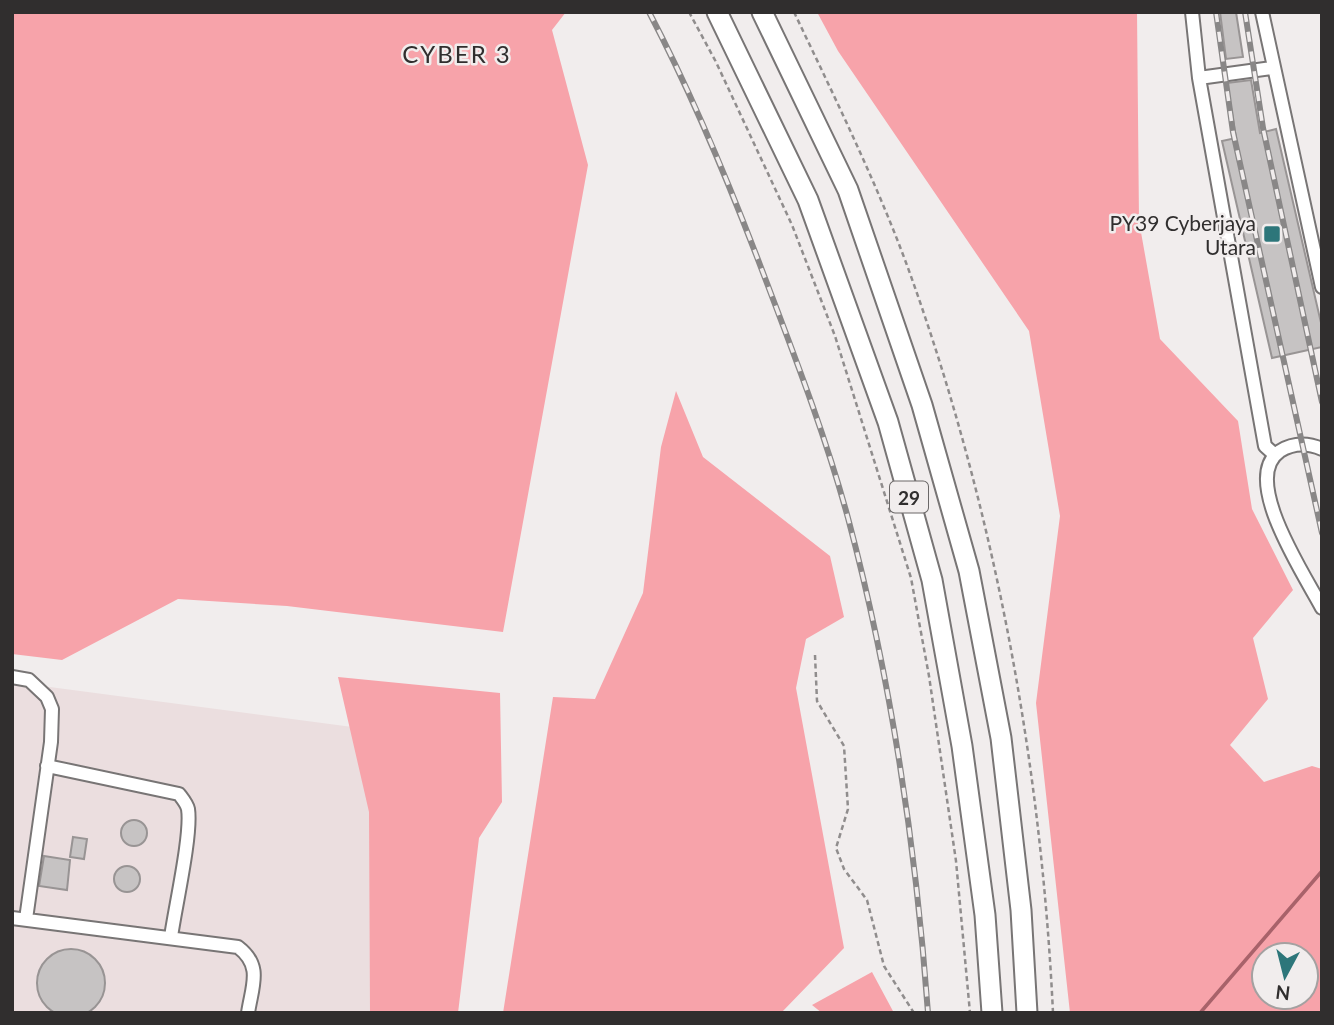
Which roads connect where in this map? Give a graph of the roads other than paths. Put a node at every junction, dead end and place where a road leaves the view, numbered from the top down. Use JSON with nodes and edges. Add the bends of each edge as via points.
{"nodes":[{"id":1,"x":717,"y":12,"type":"edge"},
{"id":2,"x":762,"y":12,"type":"edge"},
{"id":3,"x":1192,"y":12,"type":"edge"},
{"id":4,"x":1262,"y":12,"type":"edge"},
{"id":5,"x":1272,"y":68,"type":"junction"},
{"id":6,"x":1199,"y":78,"type":"junction"},
{"id":7,"x":1322,"y":287,"type":"edge"},
{"id":8,"x":1322,"y":449,"type":"edge"},
{"id":9,"x":1275,"y":455,"type":"junction"},
{"id":10,"x":1322,"y":608,"type":"edge"},
{"id":11,"x":12,"y":677,"type":"edge"},
{"id":12,"x":47,"y":766,"type":"junction"},
{"id":13,"x":12,"y":918,"type":"edge"},
{"id":14,"x":26,"y":919,"type":"junction"},
{"id":15,"x":171,"y":937,"type":"junction"},
{"id":16,"x":248,"y":1013,"type":"edge"},
{"id":17,"x":992,"y":1013,"type":"edge"},
{"id":18,"x":1027,"y":1013,"type":"edge"}],
"edges":[{"from":1,"to":17,"type":"highway","number":"29","via":[[808,201],[888,422],[932,580],[962,746],[985,915]]},
{"from":2,"to":18,"type":"highway","number":"29","via":[[848,190],[922,405],[969,571],[1001,738],[1021,911]]},
{"from":3,"to":6,"type":"street"},
{"from":4,"to":5,"type":"street"},
{"from":5,"to":6,"type":"street"},
{"from":5,"to":7,"type":"street"},
{"from":6,"to":9,"type":"street","via":[[1265,446]]},
{"from":8,"to":9,"type":"street","via":[[1298,444]]},
{"from":9,"to":10,"type":"street","via":[[1266,484],[1271,509]]},
{"from":11,"to":12,"type":"street","via":[[29,680],[47,697],[52,709]]},
{"from":12,"to":14,"type":"street"},
{"from":12,"to":15,"type":"street","via":[[180,794],[188,809]]},
{"from":13,"to":14,"type":"street"},
{"from":14,"to":15,"type":"street"},
{"from":15,"to":16,"type":"street","via":[[238,947],[250,956],[255,966]]}]}
